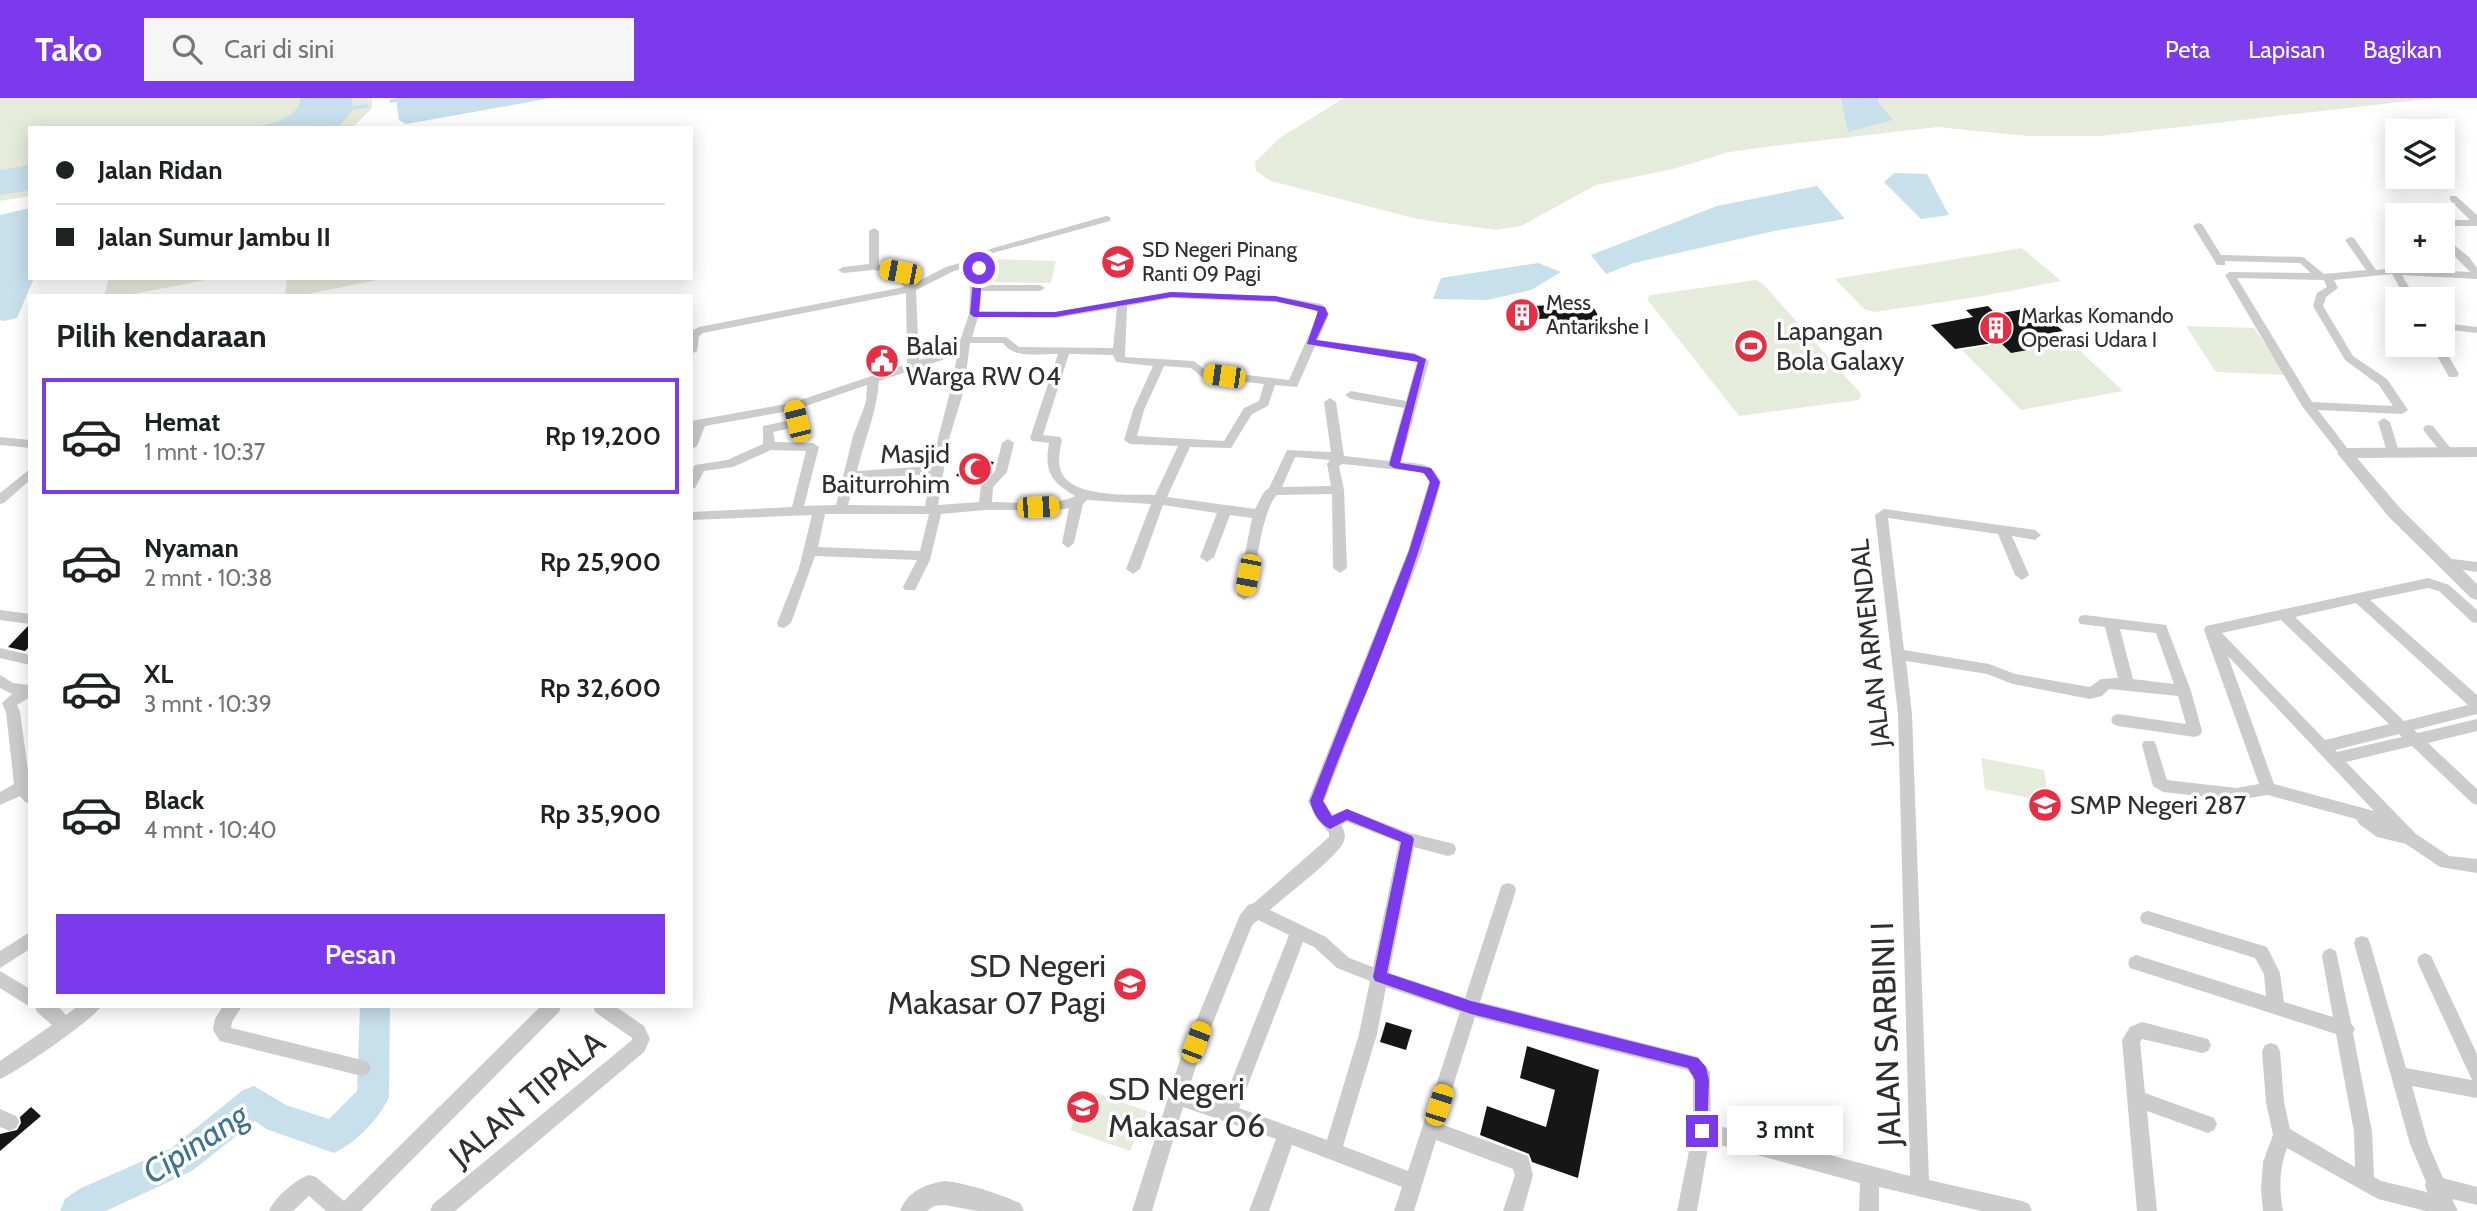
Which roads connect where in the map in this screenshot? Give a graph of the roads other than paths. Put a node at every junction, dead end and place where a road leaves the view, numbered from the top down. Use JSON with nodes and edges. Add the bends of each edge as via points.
{"nodes":[{"id":1,"x":2453,"y":198,"type":"dead end"},
{"id":2,"x":1106,"y":219,"type":"dead end"},
{"id":3,"x":2477,"y":222,"type":"edge"},
{"id":4,"x":2455,"y":223,"type":"edge"},
{"id":5,"x":2199,"y":226,"type":"dead end"},
{"id":6,"x":874,"y":231,"type":"dead end"},
{"id":7,"x":2350,"y":240,"type":"dead end"},
{"id":8,"x":2455,"y":250,"type":"edge"},
{"id":9,"x":2218,"y":258,"type":"junction"},
{"id":10,"x":972,"y":259,"type":"junction"},
{"id":11,"x":874,"y":267,"type":"junction"},
{"id":12,"x":843,"y":270,"type":"dead end"},
{"id":13,"x":2385,"y":271,"type":"edge"},
{"id":14,"x":2372,"y":272,"type":"junction"},
{"id":15,"x":2428,"y":273,"type":"edge"},
{"id":16,"x":2324,"y":276,"type":"junction"},
{"id":17,"x":2477,"y":276,"type":"edge"},
{"id":18,"x":2230,"y":278,"type":"junction"},
{"id":19,"x":977,"y":288,"type":"junction"},
{"id":20,"x":1040,"y":288,"type":"dead end"},
{"id":21,"x":911,"y":289,"type":"junction"},
{"id":22,"x":1122,"y":302,"type":"junction"},
{"id":23,"x":974,"y":314,"type":"junction"},
{"id":24,"x":2455,"y":327,"type":"edge"},
{"id":25,"x":2477,"y":330,"type":"edge"},
{"id":26,"x":693,"y":340,"type":"edge"},
{"id":27,"x":1311,"y":342,"type":"junction"},
{"id":28,"x":964,"y":345,"type":"junction"},
{"id":29,"x":1065,"y":350,"type":"junction"},
{"id":30,"x":1118,"y":352,"type":"junction"},
{"id":31,"x":2444,"y":357,"type":"edge"},
{"id":32,"x":1160,"y":362,"type":"junction"},
{"id":33,"x":913,"y":365,"type":"junction"},
{"id":34,"x":2453,"y":374,"type":"dead end"},
{"id":35,"x":873,"y":379,"type":"junction"},
{"id":36,"x":1270,"y":382,"type":"junction"},
{"id":37,"x":1351,"y":395,"type":"dead end"},
{"id":38,"x":1330,"y":402,"type":"dead end"},
{"id":39,"x":1409,"y":405,"type":"junction"},
{"id":40,"x":794,"y":406,"type":"junction"},
{"id":41,"x":2308,"y":407,"type":"junction"},
{"id":42,"x":2384,"y":422,"type":"dead end"},
{"id":43,"x":696,"y":425,"type":"edge"},
{"id":44,"x":2429,"y":429,"type":"dead end"},
{"id":45,"x":0,"y":441,"type":"edge"},
{"id":46,"x":1008,"y":443,"type":"dead end"},
{"id":47,"x":1186,"y":443,"type":"junction"},
{"id":48,"x":28,"y":444,"type":"edge"},
{"id":49,"x":769,"y":446,"type":"junction"},
{"id":50,"x":2393,"y":452,"type":"junction"},
{"id":51,"x":2477,"y":452,"type":"edge"},
{"id":52,"x":2345,"y":453,"type":"junction"},
{"id":53,"x":2448,"y":453,"type":"junction"},
{"id":54,"x":1337,"y":459,"type":"junction"},
{"id":55,"x":1394,"y":465,"type":"junction"},
{"id":56,"x":937,"y":470,"type":"junction"},
{"id":57,"x":28,"y":475,"type":"edge"},
{"id":58,"x":851,"y":475,"type":"junction"},
{"id":59,"x":693,"y":479,"type":"edge"},
{"id":60,"x":1338,"y":490,"type":"junction"},
{"id":61,"x":1273,"y":491,"type":"junction"},
{"id":62,"x":1080,"y":499,"type":"junction"},
{"id":63,"x":0,"y":500,"type":"edge"},
{"id":64,"x":1159,"y":500,"type":"junction"},
{"id":65,"x":985,"y":506,"type":"junction"},
{"id":66,"x":841,"y":509,"type":"junction"},
{"id":67,"x":933,"y":510,"type":"junction"},
{"id":68,"x":1224,"y":510,"type":"junction"},
{"id":69,"x":797,"y":511,"type":"junction"},
{"id":70,"x":819,"y":511,"type":"junction"},
{"id":71,"x":1260,"y":512,"type":"junction"},
{"id":72,"x":693,"y":516,"type":"edge"},
{"id":73,"x":2004,"y":532,"type":"junction"},
{"id":74,"x":2035,"y":535,"type":"dead end"},
{"id":75,"x":1068,"y":543,"type":"dead end"},
{"id":76,"x":811,"y":551,"type":"junction"},
{"id":77,"x":925,"y":556,"type":"junction"},
{"id":78,"x":1208,"y":557,"type":"dead end"},
{"id":79,"x":2444,"y":563,"type":"junction"},
{"id":80,"x":2477,"y":567,"type":"edge"},
{"id":81,"x":1340,"y":568,"type":"dead end"},
{"id":82,"x":1133,"y":569,"type":"dead end"},
{"id":83,"x":2022,"y":575,"type":"dead end"},
{"id":84,"x":910,"y":587,"type":"dead end"},
{"id":85,"x":2477,"y":594,"type":"edge"},
{"id":86,"x":1244,"y":595,"type":"dead end"},
{"id":87,"x":2360,"y":599,"type":"junction"},
{"id":88,"x":2284,"y":615,"type":"junction"},
{"id":89,"x":2477,"y":618,"type":"edge"},
{"id":90,"x":3,"y":619,"type":"edge"},
{"id":91,"x":28,"y":619,"type":"edge"},
{"id":92,"x":2085,"y":620,"type":"dead end"},
{"id":93,"x":784,"y":623,"type":"dead end"},
{"id":94,"x":2110,"y":623,"type":"junction"},
{"id":95,"x":2211,"y":630,"type":"junction"},
{"id":96,"x":0,"y":653,"type":"edge"},
{"id":97,"x":1900,"y":655,"type":"junction"},
{"id":98,"x":28,"y":660,"type":"edge"},
{"id":99,"x":2226,"y":672,"type":"junction"},
{"id":100,"x":2253,"y":676,"type":"junction"},
{"id":101,"x":0,"y":680,"type":"edge"},
{"id":102,"x":2127,"y":684,"type":"junction"},
{"id":103,"x":28,"y":690,"type":"edge"},
{"id":104,"x":28,"y":691,"type":"edge"},
{"id":105,"x":2184,"y":691,"type":"junction"},
{"id":106,"x":4,"y":704,"type":"edge"},
{"id":107,"x":2477,"y":706,"type":"edge"},
{"id":108,"x":2118,"y":720,"type":"dead end"},
{"id":109,"x":2477,"y":725,"type":"edge"},
{"id":110,"x":2402,"y":727,"type":"junction"},
{"id":111,"x":2415,"y":740,"type":"junction"},
{"id":112,"x":2149,"y":746,"type":"dead end"},
{"id":113,"x":2323,"y":747,"type":"junction"},
{"id":114,"x":2334,"y":759,"type":"junction"},
{"id":115,"x":2268,"y":789,"type":"junction"},
{"id":116,"x":27,"y":792,"type":"edge"},
{"id":117,"x":0,"y":799,"type":"edge"},
{"id":118,"x":2477,"y":799,"type":"edge"},
{"id":119,"x":2362,"y":817,"type":"junction"},
{"id":120,"x":1330,"y":823,"type":"junction"},
{"id":121,"x":2394,"y":823,"type":"junction"},
{"id":122,"x":1408,"y":839,"type":"junction"},
{"id":123,"x":2410,"y":839,"type":"junction"},
{"id":124,"x":1448,"y":849,"type":"dead end"},
{"id":125,"x":2477,"y":866,"type":"edge"},
{"id":126,"x":1911,"y":881,"type":"joint"},
{"id":127,"x":1508,"y":890,"type":"dead end"},
{"id":128,"x":1254,"y":911,"type":"junction"},
{"id":129,"x":2148,"y":918,"type":"dead end"},
{"id":130,"x":1298,"y":932,"type":"junction"},
{"id":131,"x":28,"y":940,"type":"edge"},
{"id":132,"x":2362,"y":943,"type":"dead end"},
{"id":133,"x":2330,"y":956,"type":"dead end"},
{"id":134,"x":0,"y":960,"type":"edge"},
{"id":135,"x":2425,"y":961,"type":"dead end"},
{"id":136,"x":2136,"y":963,"type":"dead end"},
{"id":137,"x":1380,"y":977,"type":"junction"},
{"id":138,"x":0,"y":979,"type":"edge"},
{"id":139,"x":28,"y":998,"type":"edge"},
{"id":140,"x":2276,"y":1006,"type":"junction"},
{"id":141,"x":46,"y":1008,"type":"edge"},
{"id":142,"x":90,"y":1008,"type":"edge"},
{"id":143,"x":233,"y":1008,"type":"edge"},
{"id":144,"x":551,"y":1008,"type":"edge"},
{"id":145,"x":604,"y":1008,"type":"edge"},
{"id":146,"x":1471,"y":1008,"type":"junction"},
{"id":147,"x":65,"y":1027,"type":"junction"},
{"id":148,"x":2346,"y":1029,"type":"junction"},
{"id":149,"x":2202,"y":1045,"type":"dead end"},
{"id":150,"x":2272,"y":1051,"type":"dead end"},
{"id":151,"x":362,"y":1068,"type":"dead end"},
{"id":152,"x":0,"y":1071,"type":"edge"},
{"id":153,"x":2477,"y":1073,"type":"edge"},
{"id":154,"x":2401,"y":1076,"type":"junction"},
{"id":155,"x":2477,"y":1089,"type":"edge"},
{"id":156,"x":1178,"y":1097,"type":"junction"},
{"id":157,"x":2137,"y":1099,"type":"junction"},
{"id":158,"x":1229,"y":1111,"type":"junction"},
{"id":159,"x":2208,"y":1124,"type":"dead end"},
{"id":160,"x":1431,"y":1129,"type":"junction"},
{"id":161,"x":1702,"y":1131,"type":"junction"},
{"id":162,"x":2282,"y":1135,"type":"junction"},
{"id":163,"x":1283,"y":1144,"type":"dead end"},
{"id":164,"x":1332,"y":1153,"type":"junction"},
{"id":165,"x":1870,"y":1176,"type":"junction"},
{"id":166,"x":1413,"y":1182,"type":"junction"},
{"id":167,"x":2365,"y":1182,"type":"junction"},
{"id":168,"x":1920,"y":1185,"type":"junction"},
{"id":169,"x":2434,"y":1185,"type":"junction"},
{"id":170,"x":2477,"y":1196,"type":"edge"},
{"id":171,"x":1958,"y":1203,"type":"edge"},
{"id":172,"x":2446,"y":1209,"type":"edge"},
{"id":173,"x":279,"y":1211,"type":"edge"},
{"id":174,"x":341,"y":1211,"type":"edge"},
{"id":175,"x":348,"y":1211,"type":"edge"},
{"id":176,"x":440,"y":1211,"type":"edge"},
{"id":177,"x":912,"y":1211,"type":"edge"},
{"id":178,"x":1012,"y":1211,"type":"edge"},
{"id":179,"x":1142,"y":1211,"type":"edge"},
{"id":180,"x":1259,"y":1211,"type":"edge"},
{"id":181,"x":1404,"y":1211,"type":"edge"},
{"id":182,"x":1513,"y":1211,"type":"edge"},
{"id":183,"x":1687,"y":1211,"type":"edge"},
{"id":184,"x":1868,"y":1211,"type":"edge"},
{"id":185,"x":2022,"y":1211,"type":"edge"},
{"id":186,"x":2147,"y":1211,"type":"edge"},
{"id":187,"x":2273,"y":1211,"type":"edge"}],
"edges":[{"from":1,"to":3,"type":"street"},
{"from":2,"to":10,"type":"street"},
{"from":3,"to":4,"type":"street"},
{"from":5,"to":9,"type":"street"},
{"from":6,"to":11,"type":"street"},
{"from":7,"to":14,"type":"street"},
{"from":8,"to":17,"type":"street"},
{"from":9,"to":16,"type":"street","via":[[2303,260]]},
{"from":9,"to":18,"type":"street"},
{"from":10,"to":19,"type":"street"},
{"from":10,"to":21,"type":"street"},
{"from":11,"to":12,"type":"street"},
{"from":11,"to":21,"type":"street","via":[[900,272]]},
{"from":13,"to":14,"type":"street"},
{"from":14,"to":16,"type":"street"},
{"from":15,"to":17,"type":"street"},
{"from":16,"to":18,"type":"street","via":[[2234,274]]},
{"from":16,"to":41,"type":"street","via":[[2333,288],[2318,300],[2324,317],[2349,358],[2384,382],[2402,410]]},
{"from":18,"to":41,"type":"street"},
{"from":19,"to":20,"type":"street"},
{"from":19,"to":23,"type":"street"},
{"from":21,"to":26,"type":"street","via":[[698,330]]},
{"from":21,"to":33,"type":"street"},
{"from":22,"to":23,"type":"street","via":[[1055,315]]},
{"from":22,"to":27,"type":"street","via":[[1171,295],[1275,299],[1318,306],[1324,314]]},
{"from":22,"to":30,"type":"street"},
{"from":23,"to":28,"type":"street"},
{"from":24,"to":25,"type":"street"},
{"from":27,"to":36,"type":"street","via":[[1295,383]]},
{"from":27,"to":39,"type":"street","via":[[1423,360]]},
{"from":28,"to":29,"type":"street","via":[[1004,339],[1016,350]]},
{"from":28,"to":33,"type":"street"},
{"from":28,"to":56,"type":"street","via":[[958,390]]},
{"from":29,"to":30,"type":"street"},
{"from":29,"to":62,"type":"street","via":[[1036,438],[1056,440],[1051,461],[1054,472]]},
{"from":30,"to":32,"type":"street","via":[[1120,360]]},
{"from":31,"to":34,"type":"street"},
{"from":32,"to":36,"type":"street"},
{"from":32,"to":47,"type":"street","via":[[1130,440]]},
{"from":33,"to":35,"type":"street"},
{"from":35,"to":40,"type":"street"},
{"from":35,"to":58,"type":"street","via":[[872,402]]},
{"from":36,"to":47,"type":"street","via":[[1264,403],[1248,411],[1227,444]]},
{"from":37,"to":39,"type":"street"},
{"from":38,"to":54,"type":"street"},
{"from":39,"to":55,"type":"street"},
{"from":40,"to":43,"type":"street"},
{"from":40,"to":49,"type":"street","via":[[797,423],[768,429]]},
{"from":41,"to":52,"type":"street"},
{"from":42,"to":50,"type":"street"},
{"from":44,"to":53,"type":"street"},
{"from":45,"to":48,"type":"street"},
{"from":46,"to":65,"type":"street","via":[[1001,472],[987,486]]},
{"from":47,"to":64,"type":"street"},
{"from":49,"to":59,"type":"street","via":[[733,462],[699,468]]},
{"from":49,"to":69,"type":"street","via":[[813,447]]},
{"from":50,"to":52,"type":"street"},
{"from":50,"to":53,"type":"street"},
{"from":51,"to":53,"type":"street"},
{"from":52,"to":79,"type":"street"},
{"from":54,"to":55,"type":"street"},
{"from":54,"to":60,"type":"street","via":[[1333,464]]},
{"from":54,"to":61,"type":"street","via":[[1291,453]]},
{"from":55,"to":120,"type":"street","via":[[1422,468],[1435,482],[1415,551],[1316,801]]},
{"from":56,"to":58,"type":"street"},
{"from":56,"to":67,"type":"street"},
{"from":57,"to":63,"type":"street"},
{"from":58,"to":66,"type":"street"},
{"from":60,"to":61,"type":"street"},
{"from":60,"to":81,"type":"street"},
{"from":61,"to":71,"type":"street"},
{"from":62,"to":64,"type":"street"},
{"from":62,"to":65,"type":"street","via":[[1056,506]]},
{"from":62,"to":75,"type":"street"},
{"from":64,"to":68,"type":"street"},
{"from":64,"to":82,"type":"street"},
{"from":65,"to":67,"type":"street"},
{"from":66,"to":67,"type":"street"},
{"from":66,"to":70,"type":"street"},
{"from":67,"to":77,"type":"street"},
{"from":68,"to":71,"type":"street"},
{"from":68,"to":78,"type":"street"},
{"from":69,"to":70,"type":"street"},
{"from":69,"to":72,"type":"street"},
{"from":70,"to":76,"type":"street"},
{"from":71,"to":86,"type":"street"},
{"from":73,"to":74,"type":"street","name":"JALAN ARMENDAL"},
{"from":73,"to":83,"type":"street"},
{"from":73,"to":97,"type":"street","name":"JALAN ARMENDAL","via":[[1882,513]]},
{"from":76,"to":77,"type":"street"},
{"from":76,"to":93,"type":"street"},
{"from":77,"to":84,"type":"street"},
{"from":79,"to":80,"type":"street"},
{"from":79,"to":85,"type":"street"},
{"from":87,"to":88,"type":"street"},
{"from":87,"to":89,"type":"street","via":[[2434,584]]},
{"from":87,"to":107,"type":"street"},
{"from":88,"to":95,"type":"street"},
{"from":88,"to":110,"type":"street"},
{"from":90,"to":91,"type":"street"},
{"from":92,"to":94,"type":"street"},
{"from":94,"to":102,"type":"street"},
{"from":94,"to":105,"type":"street","via":[[2161,629]]},
{"from":95,"to":99,"type":"street"},
{"from":95,"to":100,"type":"street"},
{"from":96,"to":98,"type":"street"},
{"from":97,"to":102,"type":"street","via":[[1989,669],[2013,679],[2090,693],[2106,683]]},
{"from":97,"to":126,"type":"street","name":"JALAN ARMENDAL"},
{"from":99,"to":100,"type":"street"},
{"from":99,"to":115,"type":"street"},
{"from":100,"to":113,"type":"street"},
{"from":101,"to":103,"type":"street","via":[[9,688]]},
{"from":102,"to":105,"type":"street"},
{"from":104,"to":106,"type":"street"},
{"from":105,"to":108,"type":"street","via":[[2195,731]]},
{"from":106,"to":116,"type":"street","via":[[13,712]]},
{"from":107,"to":110,"type":"street"},
{"from":109,"to":111,"type":"street"},
{"from":110,"to":111,"type":"street"},
{"from":110,"to":113,"type":"street"},
{"from":111,"to":114,"type":"street"},
{"from":111,"to":118,"type":"street"},
{"from":112,"to":115,"type":"street","via":[[2162,785],[2224,793]]},
{"from":113,"to":114,"type":"street"},
{"from":114,"to":121,"type":"street"},
{"from":115,"to":119,"type":"street"},
{"from":116,"to":117,"type":"street"},
{"from":119,"to":121,"type":"street"},
{"from":119,"to":123,"type":"street","via":[[2383,832]]},
{"from":120,"to":122,"type":"street","via":[[1347,815]]},
{"from":120,"to":128,"type":"street","via":[[1337,833],[1331,847]]},
{"from":121,"to":123,"type":"street"},
{"from":122,"to":124,"type":"street"},
{"from":122,"to":137,"type":"street"},
{"from":123,"to":125,"type":"street","via":[[2446,862]]},
{"from":126,"to":168,"type":"street","name":"JALAN SARBINI I"},
{"from":127,"to":146,"type":"street"},
{"from":128,"to":130,"type":"street"},
{"from":128,"to":156,"type":"street","via":[[1209,1005]]},
{"from":129,"to":140,"type":"street","via":[[2261,952],[2272,973]]},
{"from":130,"to":137,"type":"street","via":[[1328,947],[1343,963]]},
{"from":130,"to":158,"type":"street"},
{"from":131,"to":134,"type":"street"},
{"from":132,"to":154,"type":"street"},
{"from":133,"to":148,"type":"street"},
{"from":135,"to":153,"type":"street"},
{"from":136,"to":140,"type":"street"},
{"from":137,"to":146,"type":"street"},
{"from":137,"to":164,"type":"street"},
{"from":138,"to":139,"type":"street"},
{"from":140,"to":148,"type":"street"},
{"from":141,"to":147,"type":"street"},
{"from":142,"to":147,"type":"street"},
{"from":143,"to":151,"type":"street","via":[[223,1022],[226,1035]]},
{"from":144,"to":175,"type":"street"},
{"from":145,"to":176,"type":"street","name":"JALAN TIPALA","via":[[638,1032],[638,1046]]},
{"from":146,"to":160,"type":"street"},
{"from":146,"to":161,"type":"street","via":[[1692,1063],[1701,1072]]},
{"from":147,"to":152,"type":"street"},
{"from":148,"to":167,"type":"street","via":[[2363,1132]]},
{"from":149,"to":157,"type":"street","via":[[2142,1030],[2136,1033],[2131,1040]]},
{"from":150,"to":162,"type":"street"},
{"from":154,"to":155,"type":"street"},
{"from":154,"to":169,"type":"street"},
{"from":156,"to":158,"type":"street"},
{"from":156,"to":179,"type":"street"},
{"from":157,"to":159,"type":"street"},
{"from":157,"to":186,"type":"street"},
{"from":158,"to":164,"type":"street"},
{"from":160,"to":166,"type":"street"},
{"from":160,"to":182,"type":"street","via":[[1521,1163],[1524,1175]]},
{"from":161,"to":165,"type":"street"},
{"from":161,"to":183,"type":"street"},
{"from":162,"to":167,"type":"street"},
{"from":162,"to":187,"type":"street","via":[[2272,1162]]},
{"from":163,"to":180,"type":"street"},
{"from":164,"to":166,"type":"street"},
{"from":165,"to":168,"type":"street"},
{"from":165,"to":184,"type":"street"},
{"from":166,"to":181,"type":"street"},
{"from":167,"to":172,"type":"street"},
{"from":168,"to":171,"type":"street"},
{"from":169,"to":170,"type":"street"},
{"from":169,"to":172,"type":"street"},
{"from":171,"to":185,"type":"street"},
{"from":173,"to":174,"type":"street","via":[[309,1184]]},
{"from":177,"to":178,"type":"street","via":[[918,1200],[937,1192]]}]}
